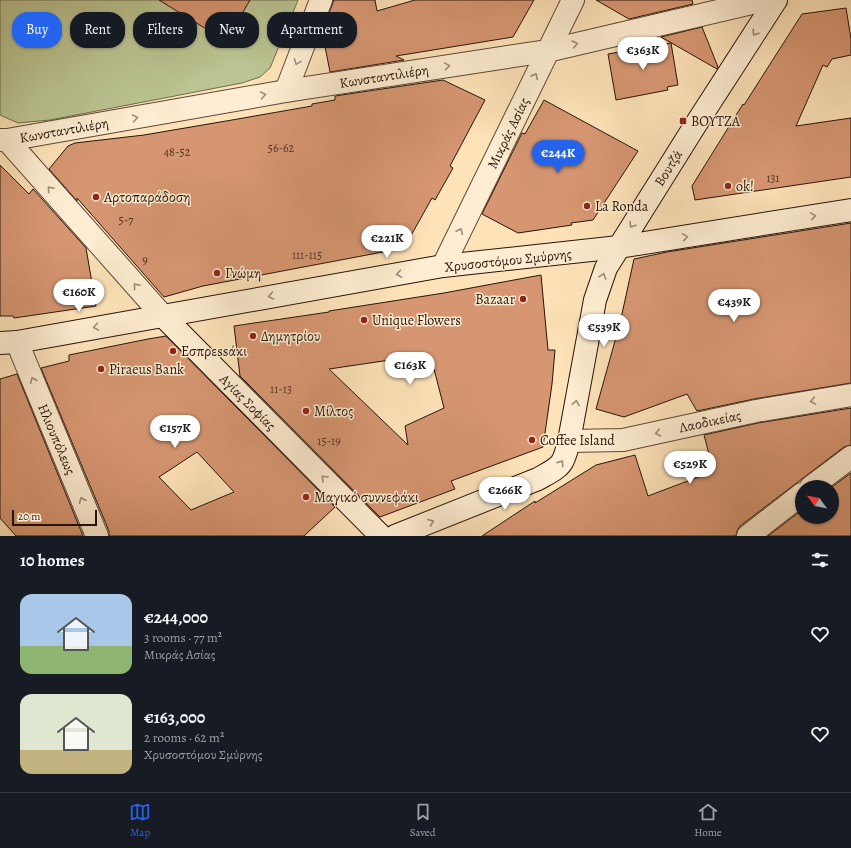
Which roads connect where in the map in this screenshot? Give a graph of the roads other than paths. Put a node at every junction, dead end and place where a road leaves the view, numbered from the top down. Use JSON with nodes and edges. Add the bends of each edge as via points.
{"nodes":[{"id":1,"x":322,"y":0,"type":"edge"},
{"id":2,"x":573,"y":0,"type":"edge"},
{"id":3,"x":765,"y":0,"type":"edge"},
{"id":4,"x":776,"y":0,"type":"edge"},
{"id":5,"x":547,"y":51,"type":"junction"},
{"id":6,"x":286,"y":91,"type":"junction"},
{"id":7,"x":4,"y":140,"type":"edge"},
{"id":8,"x":851,"y":210,"type":"edge"},
{"id":9,"x":619,"y":247,"type":"junction"},
{"id":10,"x":444,"y":266,"type":"junction"},
{"id":11,"x":162,"y":315,"type":"junction"},
{"id":12,"x":8,"y":342,"type":"edge"},
{"id":13,"x":851,"y":394,"type":"edge"},
{"id":14,"x":569,"y":441,"type":"junction"},
{"id":15,"x":851,"y":457,"type":"edge"},
{"id":16,"x":821,"y":480,"type":"edge"},
{"id":17,"x":795,"y":499,"type":"edge"},
{"id":18,"x":97,"y":536,"type":"edge"},
{"id":19,"x":381,"y":536,"type":"edge"},
{"id":20,"x":395,"y":536,"type":"edge"},
{"id":21,"x":748,"y":536,"type":"edge"}],
"edges":[{"from":1,"to":6,"type":"street","one_way":true},
{"from":2,"to":5,"type":"street","name":"Μικράς Ασίας"},
{"from":5,"to":3,"type":"street","name":"Κωνσταντιλιέρη","one_way":true},
{"from":4,"to":9,"type":"street","name":"Βουτζά","one_way":true},
{"from":6,"to":5,"type":"street","name":"Κωνσταντιλιέρη","one_way":true},
{"from":10,"to":5,"type":"street","name":"Μικράς Ασίας","one_way":true},
{"from":7,"to":6,"type":"street","name":"Κωνσταντιλιέρη","one_way":true},
{"from":11,"to":7,"type":"street","name":"Αγίας Σοφίας","one_way":true},
{"from":9,"to":8,"type":"street","name":"Χρυσοστόμου Σμύρνης","one_way":true},
{"from":9,"to":10,"type":"street","name":"Χρυσοστόμου Σμύρνης"},
{"from":14,"to":9,"type":"street","name":"Βουτζά","one_way":true,"via":[[595,300],[606,268]]},
{"from":10,"to":11,"type":"street","name":"Χρυσοστόμου Σμύρνης","one_way":true},
{"from":11,"to":12,"type":"street","name":"Χρυσοστόμου Σμύρνης","one_way":true},
{"from":19,"to":11,"type":"street","name":"Αγίας Σοφίας","one_way":true},
{"from":18,"to":12,"type":"street","name":"Ηλιουπόλεως","one_way":true},
{"from":13,"to":14,"type":"street","name":"Λαοδικείας","one_way":true,"via":[[756,411],[623,440]]},
{"from":20,"to":14,"type":"street","name":"Βουτζά","one_way":true,"via":[[538,479],[557,468],[565,459]]},
{"from":15,"to":16,"type":"street"},
{"from":17,"to":21,"type":"street"}]}
